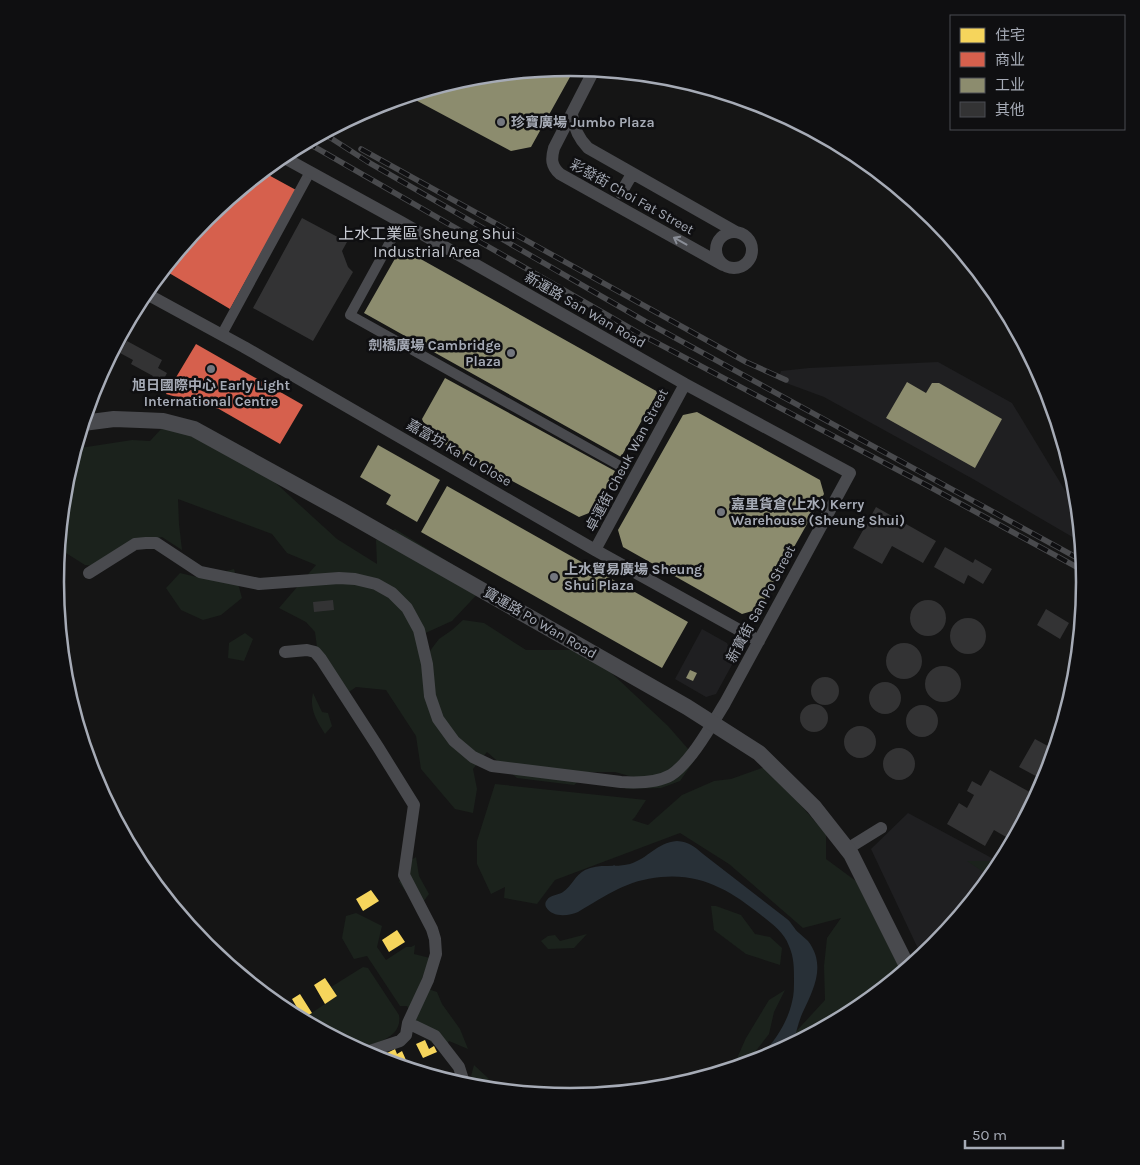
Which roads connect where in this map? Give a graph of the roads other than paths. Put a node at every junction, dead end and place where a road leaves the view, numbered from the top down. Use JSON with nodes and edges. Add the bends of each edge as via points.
{"nodes":[{"id":1,"x":591,"y":77,"type":"edge"},
{"id":2,"x":572,"y":114,"type":"junction"},
{"id":3,"x":290,"y":161,"type":"edge"},
{"id":4,"x":310,"y":172,"type":"junction"},
{"id":5,"x":632,"y":174,"type":"junction"},
{"id":6,"x":621,"y":193,"type":"dead end"},
{"id":7,"x":401,"y":222,"type":"junction"},
{"id":8,"x":736,"y":232,"type":"junction"},
{"id":9,"x":723,"y":265,"type":"junction"},
{"id":10,"x":152,"y":297,"type":"edge"},
{"id":11,"x":222,"y":334,"type":"junction"},
{"id":12,"x":685,"y":384,"type":"junction"},
{"id":13,"x":90,"y":422,"type":"edge"},
{"id":14,"x":622,"y":467,"type":"dead end"},
{"id":15,"x":850,"y":472,"type":"joint"},
{"id":16,"x":595,"y":550,"type":"junction"},
{"id":17,"x":89,"y":573,"type":"dead end"},
{"id":18,"x":759,"y":641,"type":"junction"},
{"id":19,"x":285,"y":652,"type":"dead end"},
{"id":20,"x":713,"y":723,"type":"junction"},
{"id":21,"x":881,"y":828,"type":"dead end"},
{"id":22,"x":847,"y":850,"type":"junction"},
{"id":23,"x":905,"y":962,"type":"edge"},
{"id":24,"x":408,"y":1023,"type":"junction"},
{"id":25,"x":375,"y":1049,"type":"edge"},
{"id":26,"x":462,"y":1077,"type":"edge"}],
"edges":[{"from":1,"to":2,"type":"street","name":"彩發街 Choi Fat Street"},
{"from":2,"to":5,"type":"street","name":"彩發街 Choi Fat Street","via":[[582,142]]},
{"from":9,"to":2,"type":"street","name":"彩發街 Choi Fat Street","one_way":true,"via":[[555,170],[552,164],[554,148]]},
{"from":3,"to":4,"type":"street","name":"新運路 San Wan Road"},
{"from":4,"to":7,"type":"street","name":"新運路 San Wan Road"},
{"from":4,"to":11,"type":"street"},
{"from":5,"to":6,"type":"street"},
{"from":5,"to":8,"type":"street","name":"彩發街 Choi Fat Street"},
{"from":7,"to":12,"type":"street","name":"新運路 San Wan Road"},
{"from":7,"to":14,"type":"street","via":[[350,315]]},
{"from":8,"to":9,"type":"street","via":[[724,234],[717,243],[716,255]]},
{"from":8,"to":9,"type":"street","name":"彩發街 Choi Fat Street","via":[[747,237],[752,254],[740,267]]},
{"from":10,"to":11,"type":"street","name":"嘉富坊 Ka Fu Close"},
{"from":11,"to":16,"type":"street","name":"嘉富坊 Ka Fu Close"},
{"from":12,"to":15,"type":"street","name":"新運路 San Wan Road"},
{"from":12,"to":16,"type":"street","name":"卓運街 Cheuk Wan Street"},
{"from":13,"to":20,"type":"street","name":"寶運路 Po Wan Road","via":[[114,419],[163,421],[194,429]]},
{"from":15,"to":18,"type":"street","name":"新寶街 San Po Street"},
{"from":16,"to":18,"type":"street","name":"嘉富坊 Ka Fu Close"},
{"from":17,"to":20,"type":"street","name":"新寶街 San Po Street","via":[[135,544],[146,542],[156,543],[200,572],[259,584],[339,578],[376,584],[392,593],[407,608],[419,630],[430,696],[438,719],[454,742],[473,757],[492,766],[621,782],[651,781],[670,775],[685,762]]},
{"from":18,"to":20,"type":"street","name":"新寶街 San Po Street"},
{"from":19,"to":24,"type":"street","via":[[315,652],[414,806],[404,875],[432,929],[436,954]]},
{"from":20,"to":22,"type":"street","name":"寶運路 Po Wan Road","via":[[759,753],[814,807]]},
{"from":21,"to":22,"type":"street"},
{"from":22,"to":23,"type":"street","name":"寶運路 Po Wan Road"},
{"from":24,"to":25,"type":"street","via":[[406,1035],[400,1041]]},
{"from":24,"to":26,"type":"street","via":[[434,1036],[456,1061]]}]}
